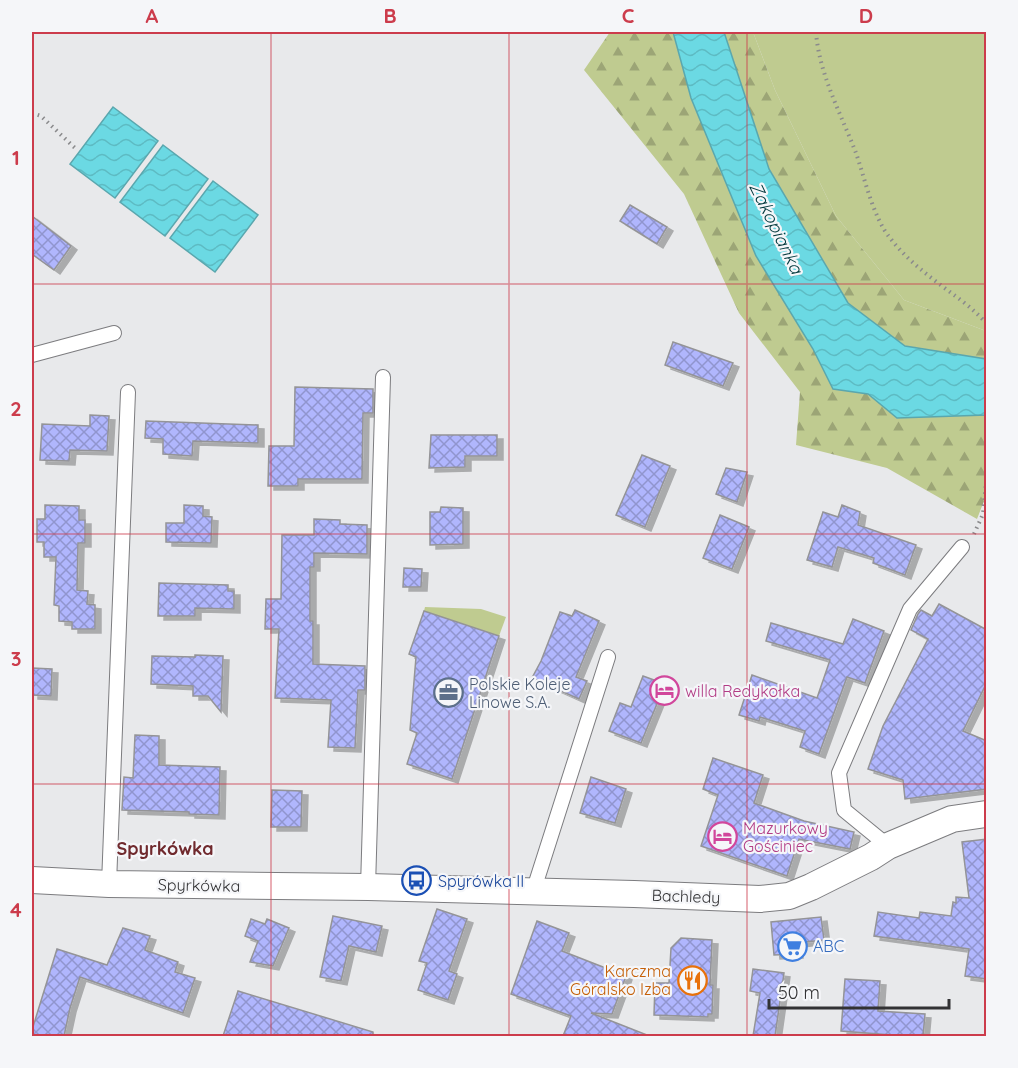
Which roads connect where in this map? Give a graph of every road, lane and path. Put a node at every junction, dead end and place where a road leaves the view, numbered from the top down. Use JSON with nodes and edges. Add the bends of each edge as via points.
{"nodes":[{"id":1,"x":816,"y":32,"type":"edge"},
{"id":2,"x":32,"y":113,"type":"edge"},
{"id":3,"x":75,"y":148,"type":"dead end"},
{"id":4,"x":987,"y":322,"type":"edge"},
{"id":5,"x":114,"y":333,"type":"dead end"},
{"id":6,"x":32,"y":355,"type":"edge"},
{"id":7,"x":383,"y":377,"type":"dead end"},
{"id":8,"x":128,"y":392,"type":"dead end"},
{"id":9,"x":987,"y":483,"type":"edge"},
{"id":10,"x":962,"y":547,"type":"joint"},
{"id":11,"x":608,"y":657,"type":"dead end"},
{"id":12,"x":987,"y":814,"type":"edge"},
{"id":13,"x":888,"y":846,"type":"junction"},
{"id":14,"x":32,"y":880,"type":"edge"},
{"id":15,"x":109,"y":884,"type":"junction"},
{"id":16,"x":368,"y":887,"type":"junction"},
{"id":17,"x":533,"y":892,"type":"junction"}],
"edges":[{"from":1,"to":4,"type":"path","via":[[828,82],[879,222],[915,265]]},
{"from":2,"to":3,"type":"path","via":[[41,116]]},
{"from":5,"to":6,"type":"lane"},
{"from":7,"to":16,"type":"lane"},
{"from":8,"to":15,"type":"lane"},
{"from":9,"to":10,"type":"path","via":[[983,514],[972,537]]},
{"from":10,"to":13,"type":"lane","via":[[910,609],[839,773],[844,810]]},
{"from":11,"to":17,"type":"lane"},
{"from":12,"to":13,"type":"street","name":"Bachledy","via":[[952,819]]},
{"from":13,"to":17,"type":"street","name":"Bachledy","via":[[789,896],[760,899]]},
{"from":14,"to":15,"type":"street","name":"Spyrkówka"},
{"from":15,"to":16,"type":"street","name":"Spyrkówka"},
{"from":16,"to":17,"type":"street","name":"Bachledy"}]}
